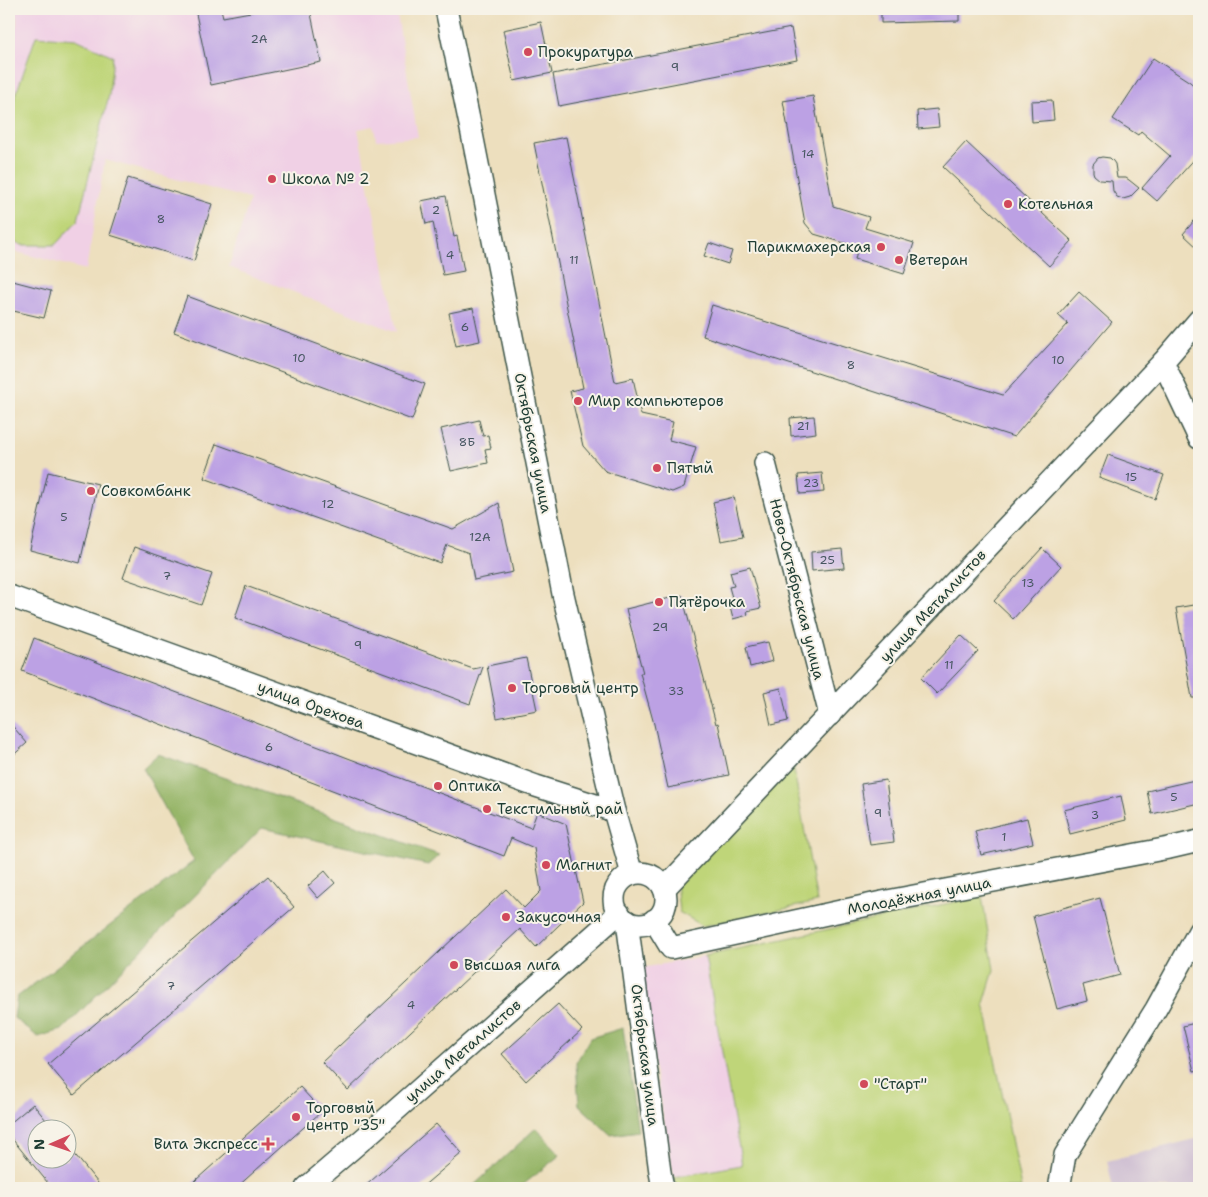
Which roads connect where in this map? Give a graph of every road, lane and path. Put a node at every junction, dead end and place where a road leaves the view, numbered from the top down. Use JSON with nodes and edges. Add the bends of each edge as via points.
{"nodes":[{"id":1,"x":446,"y":9,"type":"edge"},
{"id":2,"x":1199,"y":320,"type":"edge"},
{"id":3,"x":1163,"y":362,"type":"junction"},
{"id":4,"x":1199,"y":438,"type":"edge"},
{"id":5,"x":765,"y":464,"type":"dead end"},
{"id":6,"x":9,"y":596,"type":"edge"},
{"id":7,"x":830,"y":715,"type":"junction"},
{"id":8,"x":614,"y":811,"type":"junction"},
{"id":9,"x":1199,"y":841,"type":"edge"},
{"id":10,"x":632,"y":874,"type":"junction"},
{"id":11,"x":664,"y":889,"type":"junction"},
{"id":12,"x":623,"y":917,"type":"junction"},
{"id":13,"x":654,"y":920,"type":"junction"},
{"id":14,"x":1199,"y":931,"type":"edge"},
{"id":15,"x":306,"y":1188,"type":"edge"},
{"id":16,"x":663,"y":1188,"type":"edge"},
{"id":17,"x":1060,"y":1188,"type":"edge"}],
"edges":[{"from":1,"to":8,"type":"street","name":"Октябрьская улица","via":[[563,594]]},
{"from":2,"to":3,"type":"street","name":"улица Металлистов"},
{"from":3,"to":4,"type":"street"},
{"from":3,"to":7,"type":"street","name":"улица Металлистов"},
{"from":5,"to":7,"type":"street","name":"Ново-Октябрьская улица"},
{"from":6,"to":8,"type":"street","name":"улица Орехова","via":[[536,786]]},
{"from":7,"to":11,"type":"street","name":"улица Металлистов"},
{"from":8,"to":10,"type":"street","name":"Октябрьская улица"},
{"from":9,"to":13,"type":"street","name":"Молодёжная улица","via":[[882,902],[671,948]]},
{"from":10,"to":11,"type":"street","via":[[654,877]]},
{"from":10,"to":12,"type":"street","via":[[616,890],[616,906]]},
{"from":11,"to":13,"type":"street","via":[[665,906]]},
{"from":12,"to":13,"type":"street","via":[[641,925]]},
{"from":12,"to":15,"type":"street","name":"улица Металлистов"},
{"from":12,"to":16,"type":"street","name":"Октябрьская улица"},
{"from":14,"to":17,"type":"street","via":[[1156,1009],[1065,1155]]}]}
